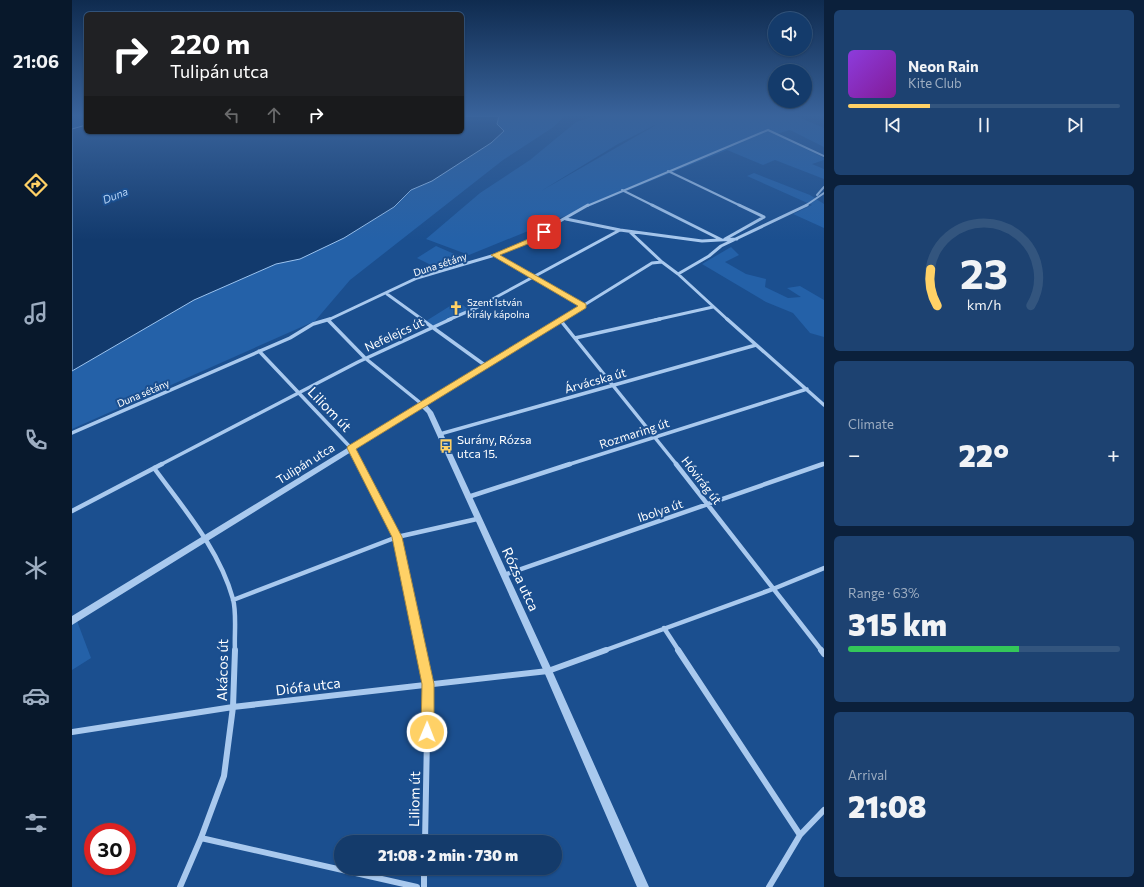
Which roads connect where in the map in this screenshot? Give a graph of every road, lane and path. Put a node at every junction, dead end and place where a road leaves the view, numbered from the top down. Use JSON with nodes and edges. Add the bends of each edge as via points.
{"nodes":[{"id":1,"x":701,"y":157,"type":"edge"},
{"id":2,"x":668,"y":171,"type":"junction"},
{"id":3,"x":824,"y":187,"type":"edge"},
{"id":4,"x":622,"y":190,"type":"junction"},
{"id":5,"x":824,"y":193,"type":"edge"},
{"id":6,"x":816,"y":197,"type":"junction"},
{"id":7,"x":566,"y":219,"type":"junction"},
{"id":8,"x":620,"y":230,"type":"junction"},
{"id":9,"x":630,"y":232,"type":"junction"},
{"id":10,"x":737,"y":239,"type":"junction"},
{"id":11,"x":722,"y":240,"type":"junction"},
{"id":12,"x":721,"y":246,"type":"junction"},
{"id":13,"x":495,"y":255,"type":"junction"},
{"id":14,"x":662,"y":262,"type":"junction"},
{"id":15,"x":678,"y":274,"type":"junction"},
{"id":16,"x":536,"y":277,"type":"junction"},
{"id":17,"x":387,"y":294,"type":"junction"},
{"id":18,"x":584,"y":306,"type":"junction"},
{"id":19,"x":713,"y":307,"type":"junction"},
{"id":20,"x":328,"y":320,"type":"junction"},
{"id":21,"x":561,"y":321,"type":"junction"},
{"id":22,"x":432,"y":327,"type":"junction"},
{"id":23,"x":575,"y":338,"type":"junction"},
{"id":24,"x":756,"y":345,"type":"junction"},
{"id":25,"x":259,"y":351,"type":"junction"},
{"id":26,"x":365,"y":358,"type":"junction"},
{"id":27,"x":486,"y":366,"type":"junction"},
{"id":28,"x":612,"y":385,"type":"junction"},
{"id":29,"x":807,"y":389,"type":"junction"},
{"id":30,"x":298,"y":394,"type":"junction"},
{"id":31,"x":423,"y":405,"type":"junction"},
{"id":32,"x":824,"y":405,"type":"edge"},
{"id":33,"x":72,"y":433,"type":"edge"},
{"id":34,"x":440,"y":434,"type":"junction"},
{"id":35,"x":655,"y":437,"type":"junction"},
{"id":36,"x":351,"y":448,"type":"junction"},
{"id":37,"x":824,"y":464,"type":"edge"},
{"id":38,"x":154,"y":468,"type":"junction"},
{"id":39,"x":467,"y":497,"type":"junction"},
{"id":40,"x":707,"y":504,"type":"junction"},
{"id":41,"x":72,"y":511,"type":"edge"},
{"id":42,"x":477,"y":519,"type":"junction"},
{"id":43,"x":397,"y":537,"type":"junction"},
{"id":44,"x":205,"y":538,"type":"junction"},
{"id":45,"x":824,"y":568,"type":"edge"},
{"id":46,"x":503,"y":575,"type":"junction"},
{"id":47,"x":774,"y":589,"type":"junction"},
{"id":48,"x":233,"y":600,"type":"junction"},
{"id":49,"x":72,"y":620,"type":"edge"},
{"id":50,"x":664,"y":628,"type":"junction"},
{"id":51,"x":824,"y":654,"type":"edge"},
{"id":52,"x":548,"y":671,"type":"junction"},
{"id":53,"x":428,"y":684,"type":"junction"},
{"id":54,"x":233,"y":707,"type":"junction"},
{"id":55,"x":72,"y":732,"type":"edge"},
{"id":56,"x":824,"y":810,"type":"edge"},
{"id":57,"x":425,"y":835,"type":"edge"},
{"id":58,"x":800,"y":836,"type":"junction"},
{"id":59,"x":201,"y":838,"type":"junction"},
{"id":60,"x":424,"y":875,"type":"edge"},
{"id":61,"x":643,"y":886,"type":"edge"},
{"id":62,"x":180,"y":887,"type":"edge"},
{"id":63,"x":417,"y":887,"type":"edge"},
{"id":64,"x":424,"y":887,"type":"edge"},
{"id":65,"x":769,"y":887,"type":"edge"}],
"edges":[{"from":1,"to":2,"type":"street","name":"Duna sétány"},
{"from":2,"to":4,"type":"street","name":"Duna sétány"},
{"from":2,"to":11,"type":"street","via":[[764,216]]},
{"from":3,"to":6,"type":"street"},
{"from":4,"to":7,"type":"street","name":"Duna sétány","via":[[593,202]]},
{"from":4,"to":11,"type":"street"},
{"from":5,"to":6,"type":"street"},
{"from":6,"to":10,"type":"street","via":[[804,207]]},
{"from":7,"to":8,"type":"street"},
{"from":7,"to":13,"type":"street","name":"Duna sétány","via":[[553,225],[536,239]]},
{"from":8,"to":9,"type":"street"},
{"from":8,"to":16,"type":"street","name":"Nefelejcs út"},
{"from":9,"to":11,"type":"street","via":[[702,242]]},
{"from":9,"to":14,"type":"street"},
{"from":10,"to":11,"type":"street"},
{"from":10,"to":12,"type":"street"},
{"from":11,"to":12,"type":"street"},
{"from":12,"to":15,"type":"street"},
{"from":13,"to":16,"type":"street"},
{"from":13,"to":17,"type":"street","name":"Duna sétány","via":[[417,278]]},
{"from":14,"to":15,"type":"street"},
{"from":14,"to":18,"type":"street","name":"Tulipán utca","via":[[652,263]]},
{"from":15,"to":19,"type":"street"},
{"from":16,"to":18,"type":"street"},
{"from":16,"to":22,"type":"street","name":"Nefelejcs út"},
{"from":17,"to":20,"type":"street","name":"Duna sétány"},
{"from":17,"to":22,"type":"street"},
{"from":18,"to":21,"type":"street","name":"Tulipán utca"},
{"from":19,"to":23,"type":"street"},
{"from":19,"to":24,"type":"street"},
{"from":20,"to":25,"type":"street","name":"Duna sétány","via":[[313,324],[290,338]]},
{"from":20,"to":26,"type":"street","name":"Rózsa utca"},
{"from":21,"to":23,"type":"street","name":"Hóvirág út"},
{"from":21,"to":27,"type":"street","name":"Tulipán utca"},
{"from":22,"to":26,"type":"street","name":"Nefelejcs út"},
{"from":22,"to":27,"type":"street"},
{"from":23,"to":28,"type":"street","name":"Hóvirág út"},
{"from":24,"to":28,"type":"street","name":"Árvácska út"},
{"from":24,"to":29,"type":"street"},
{"from":25,"to":30,"type":"street","name":"Liliom út"},
{"from":25,"to":33,"type":"street","name":"Duna sétány"},
{"from":26,"to":30,"type":"street","name":"Nefelejcs út"},
{"from":26,"to":31,"type":"street","name":"Rózsa utca"},
{"from":27,"to":31,"type":"street","name":"Tulipán utca"},
{"from":28,"to":34,"type":"street","name":"Árvácska út"},
{"from":28,"to":35,"type":"street","name":"Hóvirág út"},
{"from":29,"to":32,"type":"street"},
{"from":29,"to":35,"type":"street","name":"Rozmaring út"},
{"from":30,"to":36,"type":"street","name":"Liliom út"},
{"from":30,"to":38,"type":"street","name":"Nefelejcs út"},
{"from":31,"to":34,"type":"street","name":"Rózsa utca","via":[[430,412]]},
{"from":31,"to":36,"type":"street","name":"Tulipán utca"},
{"from":34,"to":39,"type":"street","name":"Rózsa utca"},
{"from":35,"to":39,"type":"street","name":"Rozmaring út"},
{"from":35,"to":40,"type":"street","name":"Hóvirág út"},
{"from":36,"to":43,"type":"street","name":"Liliom út"},
{"from":36,"to":44,"type":"street","name":"Tulipán utca"},
{"from":37,"to":40,"type":"street","name":"Ibolya út"},
{"from":38,"to":41,"type":"street","name":"Nefelejcs út"},
{"from":38,"to":44,"type":"street","name":"Akácos út"},
{"from":39,"to":42,"type":"street","name":"Rózsa utca"},
{"from":40,"to":46,"type":"street","name":"Ibolya út"},
{"from":40,"to":47,"type":"street","name":"Hóvirág út"},
{"from":42,"to":43,"type":"street"},
{"from":42,"to":46,"type":"street","name":"Rózsa utca"},
{"from":43,"to":48,"type":"street"},
{"from":43,"to":53,"type":"street","name":"Liliom út"},
{"from":44,"to":48,"type":"street","name":"Akácos út","via":[[222,570]]},
{"from":44,"to":49,"type":"street","name":"Tulipán utca"},
{"from":45,"to":47,"type":"street","name":"Diófa utca"},
{"from":46,"to":52,"type":"street","name":"Rózsa utca"},
{"from":47,"to":50,"type":"street","name":"Diófa utca"},
{"from":47,"to":51,"type":"street","name":"Hóvirág út"},
{"from":48,"to":54,"type":"street","name":"Akácos út"},
{"from":50,"to":52,"type":"street","name":"Diófa utca"},
{"from":50,"to":58,"type":"street"},
{"from":52,"to":53,"type":"street","name":"Diófa utca"},
{"from":52,"to":61,"type":"street","name":"Rózsa utca"},
{"from":53,"to":54,"type":"street","name":"Diófa utca"},
{"from":53,"to":57,"type":"street","name":"Liliom út"},
{"from":54,"to":55,"type":"street","name":"Diófa utca"},
{"from":54,"to":59,"type":"street","name":"Akácos út","via":[[224,776]]},
{"from":56,"to":58,"type":"street"},
{"from":58,"to":65,"type":"street"},
{"from":59,"to":62,"type":"street","name":"Akácos út"},
{"from":59,"to":63,"type":"street"},
{"from":60,"to":64,"type":"street"}]}
